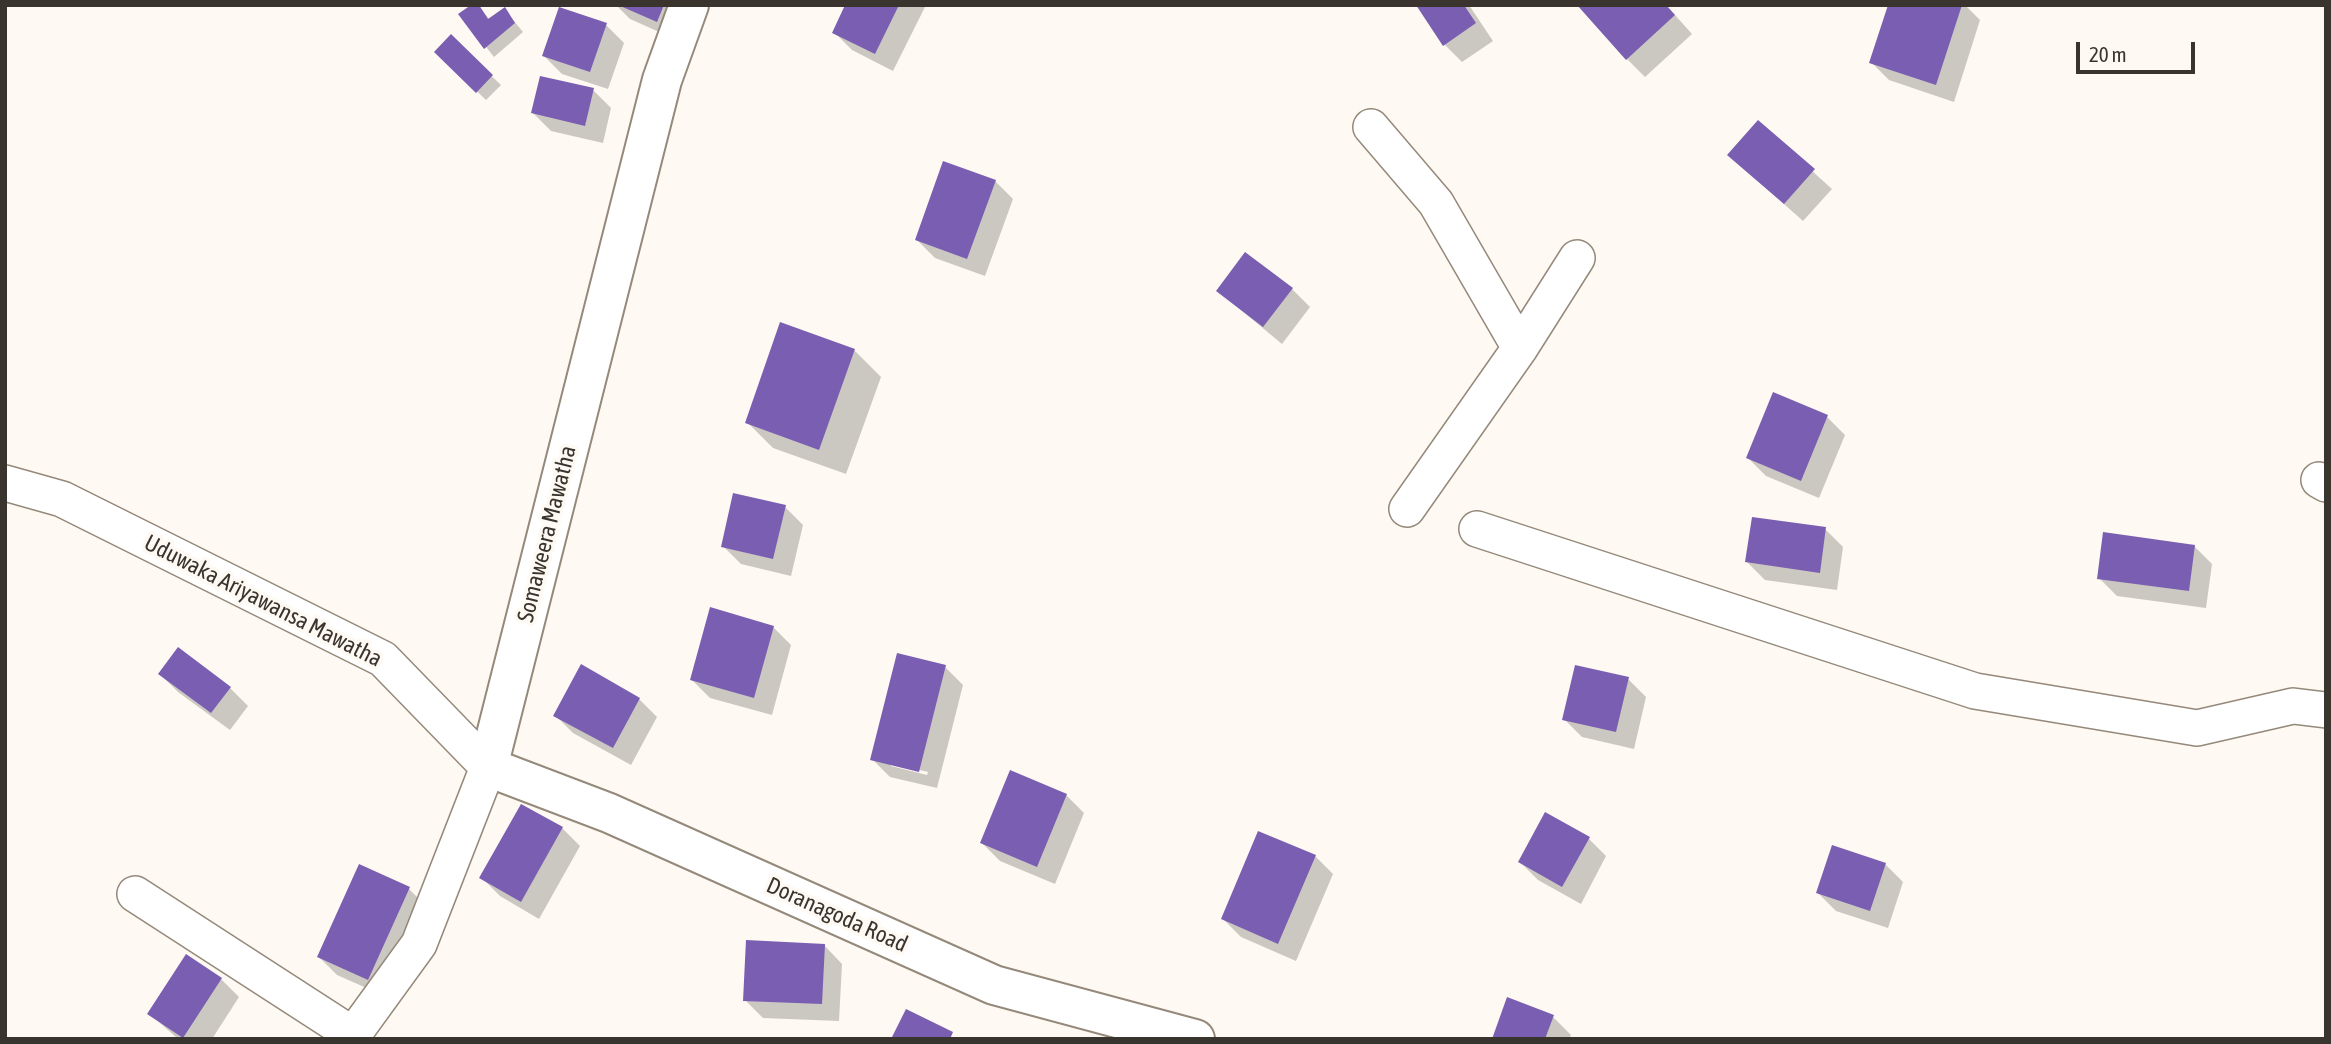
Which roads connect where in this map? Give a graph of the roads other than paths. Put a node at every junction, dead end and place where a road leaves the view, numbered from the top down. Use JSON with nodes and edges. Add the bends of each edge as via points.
{"nodes":[{"id":1,"x":688,"y":5,"type":"edge"},
{"id":2,"x":1371,"y":127,"type":"dead end"},
{"id":3,"x":1577,"y":258,"type":"dead end"},
{"id":4,"x":1520,"y":348,"type":"junction"},
{"id":5,"x":5,"y":482,"type":"edge"},
{"id":6,"x":1407,"y":509,"type":"dead end"},
{"id":7,"x":1477,"y":529,"type":"dead end"},
{"id":8,"x":2326,"y":710,"type":"edge"},
{"id":9,"x":488,"y":767,"type":"junction"},
{"id":10,"x":135,"y":894,"type":"dead end"},
{"id":11,"x":351,"y":1037,"type":"edge"},
{"id":12,"x":1195,"y":1039,"type":"edge"}],
"edges":[{"from":1,"to":9,"type":"street","name":"Somaweera Mawatha","via":[[662,80]]},
{"from":2,"to":4,"type":"street","via":[[1436,203]]},
{"from":3,"to":4,"type":"street"},
{"from":4,"to":6,"type":"street"},
{"from":5,"to":9,"type":"street","name":"Uduwaka Ariyawansa Mawatha","via":[[62,499],[383,659]]},
{"from":7,"to":8,"type":"street","via":[[1975,691],[2197,728],[2293,706]]},
{"from":9,"to":11,"type":"street","name":"Somaweera Mawatha","via":[[419,944]]},
{"from":9,"to":12,"type":"street","name":"Doranagoda Road","via":[[609,813],[994,985]]},
{"from":10,"to":11,"type":"street"}]}
